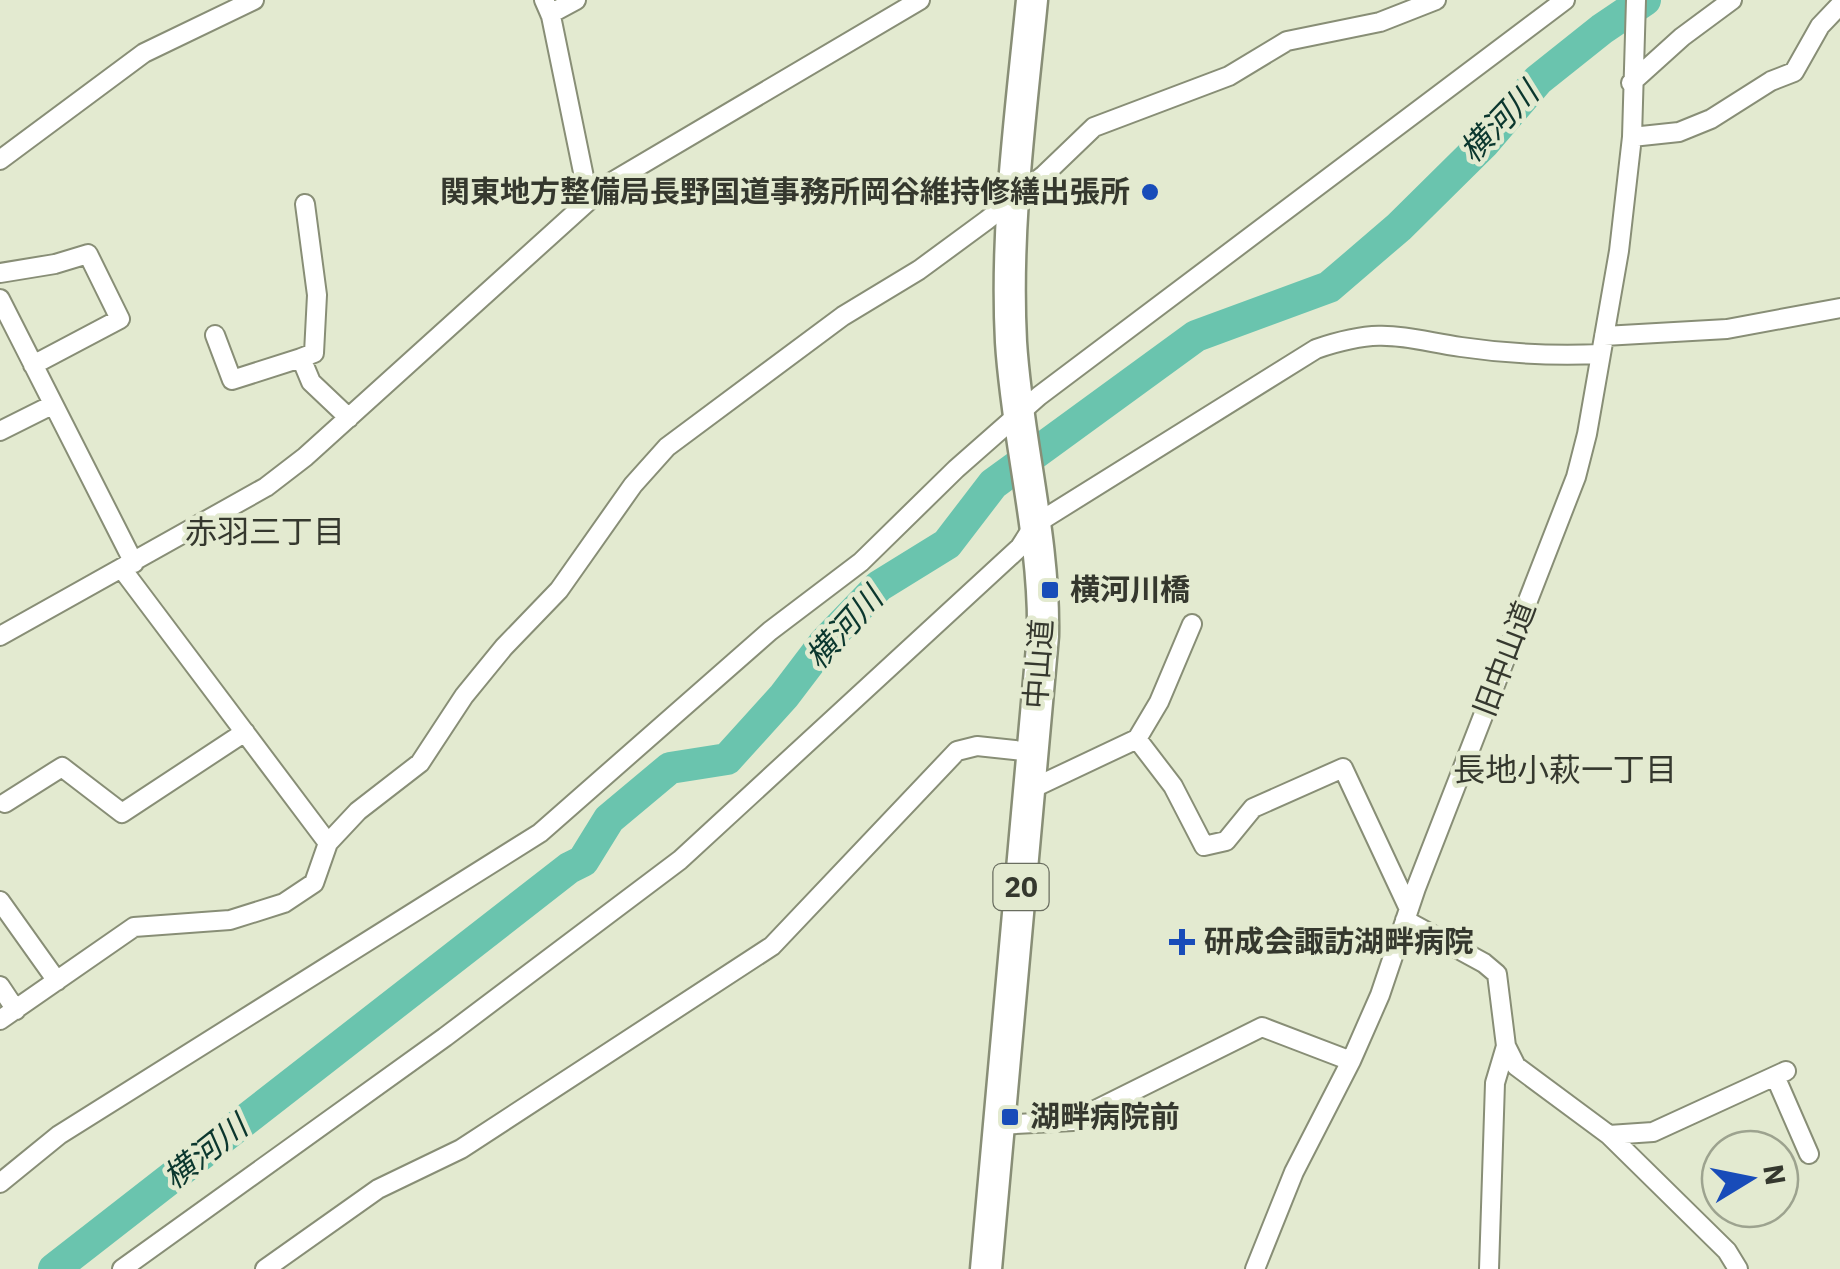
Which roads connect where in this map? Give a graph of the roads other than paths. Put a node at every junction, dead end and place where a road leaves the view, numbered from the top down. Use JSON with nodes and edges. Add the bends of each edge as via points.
{"nodes":[{"id":1,"x":254,"y":0,"type":"edge"},
{"id":2,"x":576,"y":0,"type":"edge"},
{"id":3,"x":920,"y":0,"type":"edge"},
{"id":4,"x":1032,"y":0,"type":"edge"},
{"id":5,"x":1436,"y":0,"type":"edge"},
{"id":6,"x":1565,"y":0,"type":"edge"},
{"id":7,"x":1636,"y":0,"type":"edge"},
{"id":8,"x":1732,"y":0,"type":"edge"},
{"id":9,"x":1840,"y":5,"type":"edge"},
{"id":10,"x":547,"y":7,"type":"edge"},
{"id":11,"x":1632,"y":79,"type":"junction"},
{"id":12,"x":1632,"y":137,"type":"junction"},
{"id":13,"x":0,"y":160,"type":"edge"},
{"id":14,"x":596,"y":194,"type":"junction"},
{"id":15,"x":1012,"y":197,"type":"junction"},
{"id":16,"x":305,"y":204,"type":"dead end"},
{"id":17,"x":0,"y":273,"type":"edge"},
{"id":18,"x":0,"y":299,"type":"edge"},
{"id":19,"x":1840,"y":308,"type":"edge"},
{"id":20,"x":215,"y":335,"type":"dead end"},
{"id":21,"x":1603,"y":345,"type":"junction"},
{"id":22,"x":301,"y":358,"type":"junction"},
{"id":23,"x":33,"y":365,"type":"junction"},
{"id":24,"x":52,"y":406,"type":"junction"},
{"id":25,"x":349,"y":418,"type":"junction"},
{"id":26,"x":1017,"y":420,"type":"junction"},
{"id":27,"x":0,"y":431,"type":"edge"},
{"id":28,"x":1032,"y":515,"type":"junction"},
{"id":29,"x":128,"y":566,"type":"junction"},
{"id":30,"x":1192,"y":624,"type":"dead end"},
{"id":31,"x":0,"y":636,"type":"edge"},
{"id":32,"x":244,"y":732,"type":"junction"},
{"id":33,"x":1137,"y":739,"type":"junction"},
{"id":34,"x":1033,"y":752,"type":"junction"},
{"id":35,"x":1030,"y":790,"type":"junction"},
{"id":36,"x":4,"y":803,"type":"dead end"},
{"id":37,"x":328,"y":843,"type":"junction"},
{"id":38,"x":0,"y":901,"type":"edge"},
{"id":39,"x":1407,"y":914,"type":"junction"},
{"id":40,"x":58,"y":981,"type":"junction"},
{"id":41,"x":0,"y":986,"type":"edge"},
{"id":42,"x":8,"y":1015,"type":"edge"},
{"id":43,"x":1506,"y":1046,"type":"junction"},
{"id":44,"x":1351,"y":1061,"type":"junction"},
{"id":45,"x":999,"y":1124,"type":"junction"},
{"id":46,"x":1608,"y":1134,"type":"junction"},
{"id":47,"x":1809,"y":1154,"type":"dead end"},
{"id":48,"x":0,"y":1183,"type":"edge"},
{"id":49,"x":122,"y":1269,"type":"edge"},
{"id":50,"x":264,"y":1269,"type":"edge"},
{"id":51,"x":986,"y":1269,"type":"edge"},
{"id":52,"x":1255,"y":1269,"type":"edge"},
{"id":53,"x":1489,"y":1269,"type":"edge"},
{"id":54,"x":1738,"y":1269,"type":"edge"}],
"edges":[{"from":1,"to":13,"type":"street","via":[[144,54]]},
{"from":2,"to":10,"type":"street"},
{"from":3,"to":14,"type":"street"},
{"from":4,"to":15,"type":"highway","name":"中山道","number":"20"},
{"from":5,"to":15,"type":"street","via":[[1380,22],[1288,41],[1228,76],[1094,127]]},
{"from":6,"to":26,"type":"street","via":[[1049,388]]},
{"from":7,"to":11,"type":"street","name":"旧中山道"},
{"from":8,"to":11,"type":"street"},
{"from":9,"to":12,"type":"street","via":[[1794,72],[1679,132]]},
{"from":10,"to":14,"type":"street","via":[[584,177]]},
{"from":11,"to":12,"type":"street","name":"旧中山道"},
{"from":12,"to":21,"type":"street","name":"旧中山道"},
{"from":14,"to":25,"type":"street"},
{"from":15,"to":26,"type":"highway","name":"中山道","number":"20"},
{"from":15,"to":37,"type":"street","via":[[667,446],[559,590],[464,696],[420,763]]},
{"from":16,"to":22,"type":"street","via":[[317,294],[314,353]]},
{"from":17,"to":23,"type":"street","via":[[88,254],[120,319]]},
{"from":18,"to":23,"type":"street"},
{"from":19,"to":21,"type":"street"},
{"from":20,"to":22,"type":"street","via":[[232,380]]},
{"from":21,"to":28,"type":"street","via":[[1537,354],[1385,334],[1342,340]]},
{"from":21,"to":39,"type":"street","name":"旧中山道","via":[[1576,477]]},
{"from":22,"to":25,"type":"street","via":[[311,382]]},
{"from":23,"to":24,"type":"street"},
{"from":24,"to":27,"type":"street"},
{"from":24,"to":29,"type":"street"},
{"from":25,"to":29,"type":"street","via":[[266,487]]},
{"from":26,"to":28,"type":"highway","name":"中山道","number":"20"},
{"from":26,"to":48,"type":"street","via":[[861,562],[770,630],[540,833],[59,1135]]},
{"from":28,"to":34,"type":"highway","name":"中山道","number":"20","via":[[1044,587]]},
{"from":28,"to":49,"type":"street","via":[[1020,547],[680,860]]},
{"from":29,"to":31,"type":"street"},
{"from":29,"to":32,"type":"street"},
{"from":30,"to":33,"type":"street"},
{"from":32,"to":36,"type":"street","via":[[122,814],[62,767]]},
{"from":32,"to":37,"type":"street"},
{"from":33,"to":35,"type":"street"},
{"from":33,"to":39,"type":"street","via":[[1173,786],[1204,846],[1226,840],[1253,808],[1343,768]]},
{"from":34,"to":35,"type":"highway","name":"中山道","number":"20"},
{"from":34,"to":50,"type":"street","via":[[978,746],[958,751],[772,946],[461,1149],[378,1189]]},
{"from":35,"to":45,"type":"highway","name":"中山道","number":"20"},
{"from":37,"to":40,"type":"street","via":[[314,883],[284,903],[230,920],[134,928]]},
{"from":38,"to":40,"type":"street"},
{"from":39,"to":43,"type":"street","via":[[1497,974]]},
{"from":39,"to":44,"type":"street","name":"旧中山道"},
{"from":40,"to":42,"type":"street"},
{"from":41,"to":42,"type":"street"},
{"from":43,"to":46,"type":"street","via":[[1516,1066]]},
{"from":43,"to":53,"type":"street","via":[[1494,1083]]},
{"from":44,"to":45,"type":"street","via":[[1262,1027],[1073,1122]]},
{"from":44,"to":52,"type":"street","name":"旧中山道","via":[[1294,1172]]},
{"from":45,"to":51,"type":"highway","name":"中山道","number":"20"},
{"from":46,"to":47,"type":"street","via":[[1652,1132],[1780,1074]]},
{"from":46,"to":54,"type":"street"}]}
